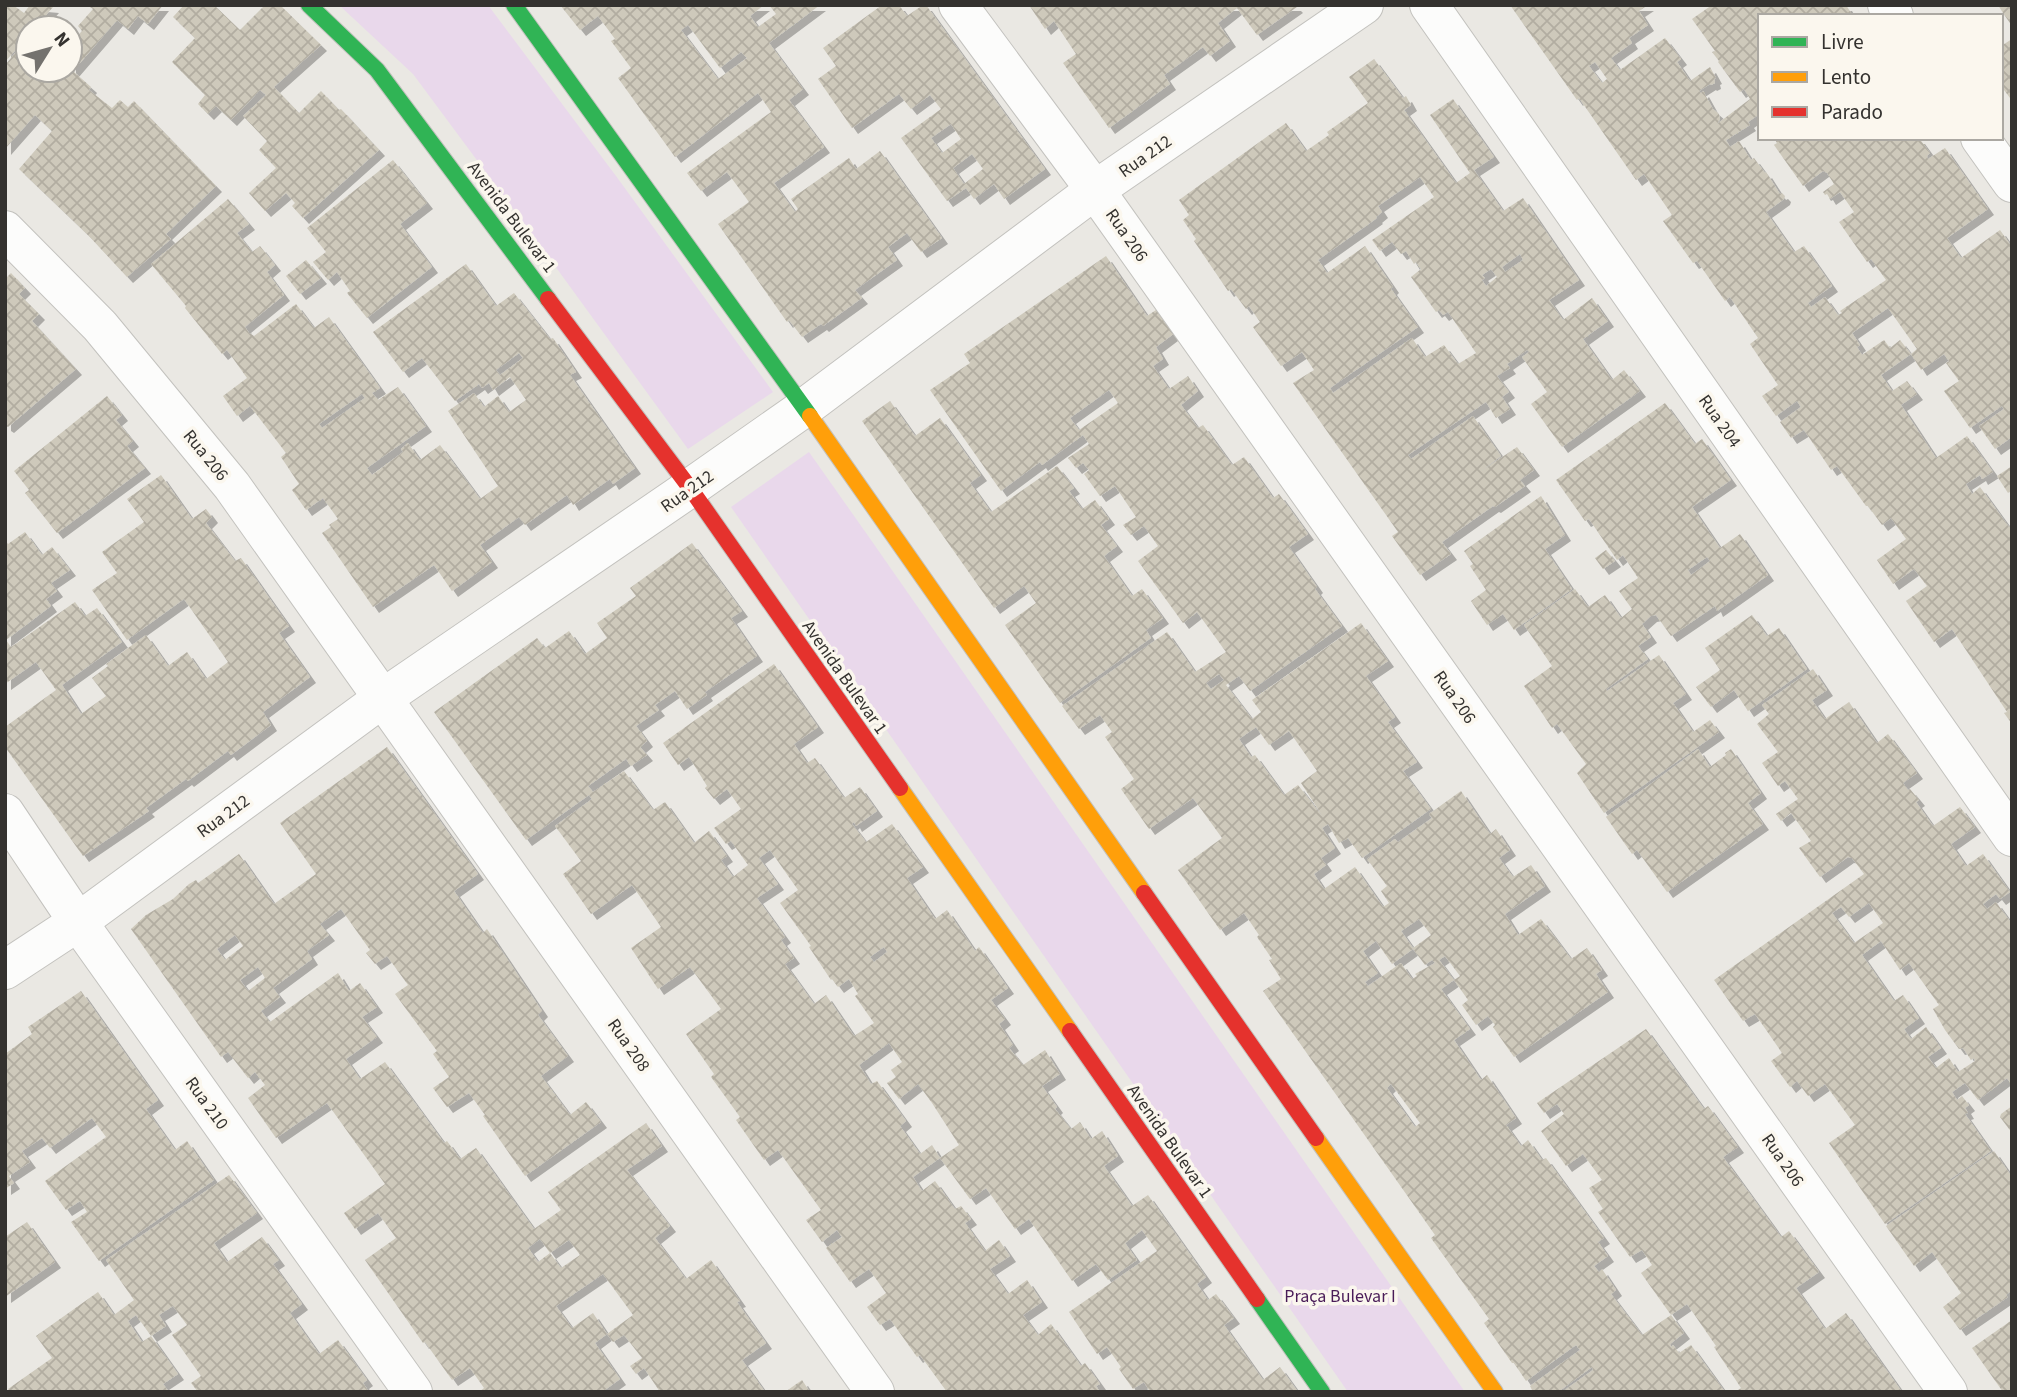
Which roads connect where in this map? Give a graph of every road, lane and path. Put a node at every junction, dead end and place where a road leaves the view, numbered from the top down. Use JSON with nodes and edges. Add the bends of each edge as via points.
{"nodes":[{"id":1,"x":309,"y":5,"type":"edge"},
{"id":2,"x":514,"y":5,"type":"edge"},
{"id":3,"x":958,"y":5,"type":"edge"},
{"id":4,"x":1364,"y":5,"type":"edge"},
{"id":5,"x":1429,"y":5,"type":"edge"},
{"id":6,"x":1981,"y":140,"type":"edge"},
{"id":7,"x":2012,"y":183,"type":"edge"},
{"id":8,"x":1096,"y":190,"type":"junction"},
{"id":9,"x":5,"y":230,"type":"edge"},
{"id":10,"x":804,"y":408,"type":"junction"},
{"id":11,"x":690,"y":488,"type":"junction"},
{"id":12,"x":383,"y":698,"type":"junction"},
{"id":13,"x":5,"y":813,"type":"edge"},
{"id":14,"x":2012,"y":837,"type":"edge"},
{"id":15,"x":78,"y":922,"type":"junction"},
{"id":16,"x":5,"y":970,"type":"edge"},
{"id":17,"x":414,"y":1392,"type":"edge"},
{"id":18,"x":875,"y":1392,"type":"edge"},
{"id":19,"x":1322,"y":1392,"type":"edge"},
{"id":20,"x":1495,"y":1392,"type":"edge"},
{"id":21,"x":1948,"y":1392,"type":"edge"}],
"edges":[{"from":1,"to":11,"type":"street","name":"Avenida Bulevar 1","via":[[377,70]]},
{"from":2,"to":10,"type":"street"},
{"from":3,"to":8,"type":"street","name":"Rua 206"},
{"from":4,"to":8,"type":"street","name":"Rua 212"},
{"from":5,"to":14,"type":"street","name":"Rua 204"},
{"from":6,"to":7,"type":"street"},
{"from":8,"to":10,"type":"street","name":"Rua 212"},
{"from":8,"to":21,"type":"street","name":"Rua 206"},
{"from":9,"to":12,"type":"street","name":"Rua 206","via":[[100,326],[232,486]]},
{"from":10,"to":11,"type":"street","name":"Rua 212"},
{"from":10,"to":20,"type":"street"},
{"from":11,"to":12,"type":"street","name":"Rua 212"},
{"from":11,"to":19,"type":"street","name":"Avenida Bulevar 1"},
{"from":12,"to":15,"type":"street","name":"Rua 212"},
{"from":12,"to":18,"type":"street","name":"Rua 208"},
{"from":13,"to":15,"type":"street","name":"Rua 210"},
{"from":15,"to":16,"type":"street","name":"Rua 212"},
{"from":15,"to":17,"type":"street","name":"Rua 210"}]}
